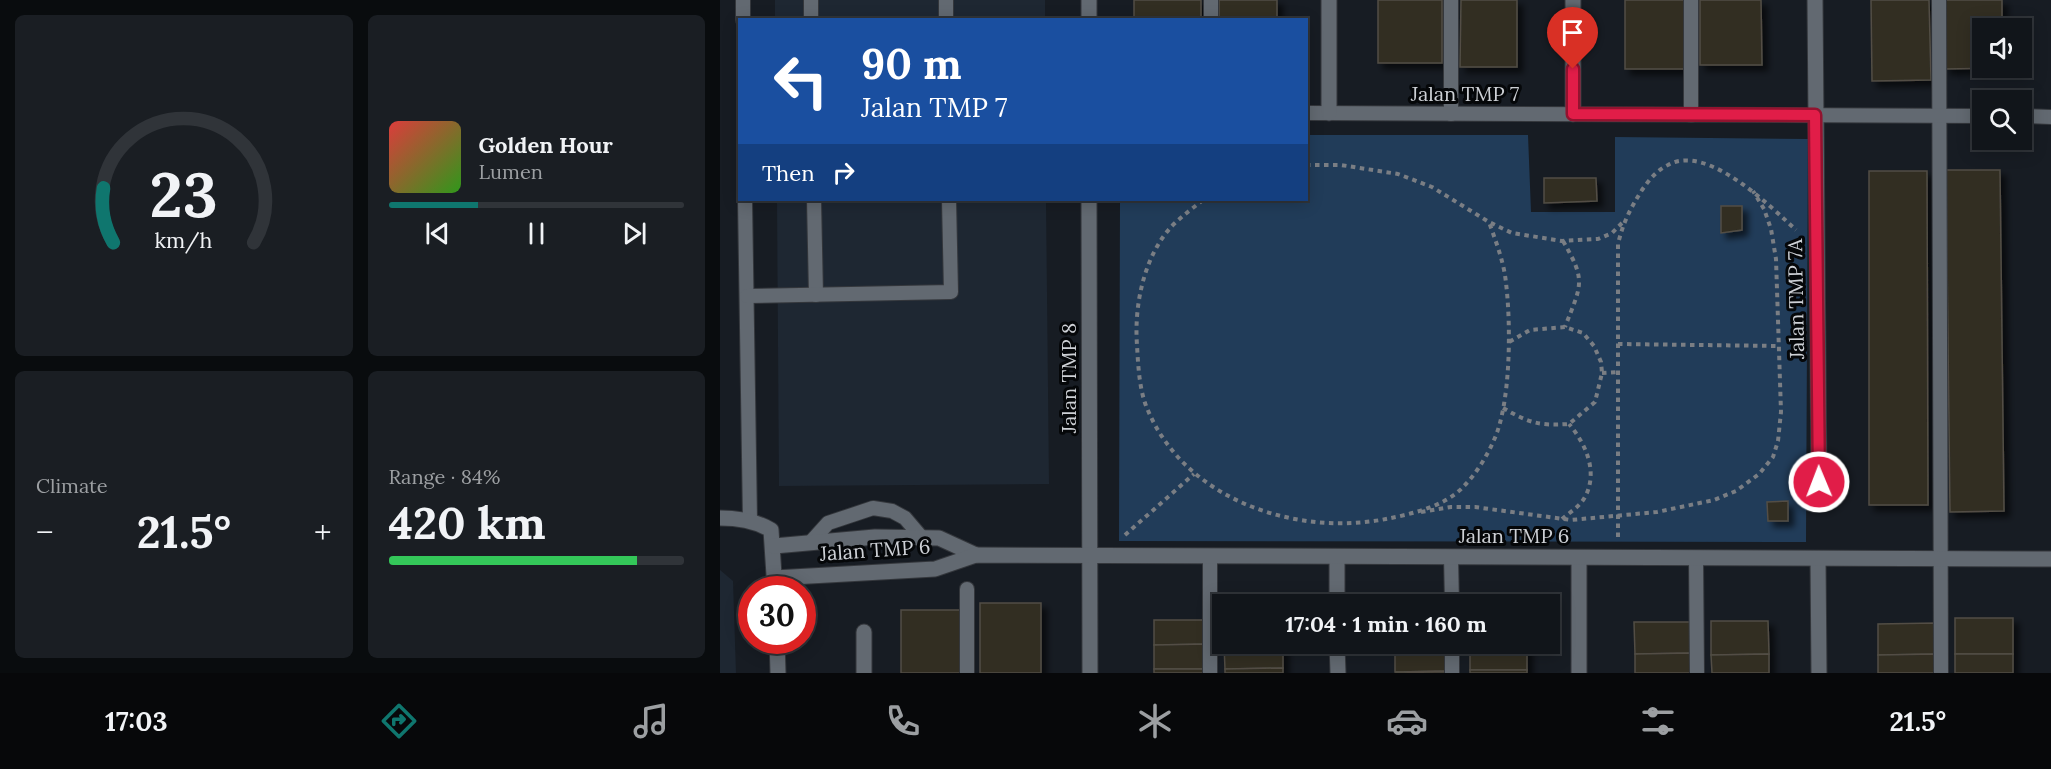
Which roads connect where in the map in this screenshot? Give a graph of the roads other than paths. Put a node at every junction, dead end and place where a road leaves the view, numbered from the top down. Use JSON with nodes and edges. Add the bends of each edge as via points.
{"nodes":[{"id":1,"x":743,"y":0,"type":"edge"},
{"id":2,"x":811,"y":0,"type":"edge"},
{"id":3,"x":946,"y":0,"type":"edge"},
{"id":4,"x":1089,"y":0,"type":"edge"},
{"id":5,"x":1211,"y":0,"type":"edge"},
{"id":6,"x":1329,"y":0,"type":"edge"},
{"id":7,"x":1451,"y":0,"type":"edge"},
{"id":8,"x":1573,"y":0,"type":"edge"},
{"id":9,"x":1690,"y":0,"type":"edge"},
{"id":10,"x":1815,"y":0,"type":"edge"},
{"id":11,"x":1939,"y":0,"type":"edge"},
{"id":12,"x":743,"y":18,"type":"edge"},
{"id":13,"x":811,"y":18,"type":"edge"},
{"id":14,"x":946,"y":18,"type":"edge"},
{"id":15,"x":1089,"y":18,"type":"edge"},
{"id":16,"x":1211,"y":18,"type":"edge"},
{"id":17,"x":1308,"y":113,"type":"edge"},
{"id":18,"x":1329,"y":113,"type":"junction"},
{"id":19,"x":1451,"y":114,"type":"junction"},
{"id":20,"x":1573,"y":114,"type":"junction"},
{"id":21,"x":1692,"y":115,"type":"junction"},
{"id":22,"x":1815,"y":115,"type":"junction"},
{"id":23,"x":1939,"y":116,"type":"junction"},
{"id":24,"x":1972,"y":116,"type":"edge"},
{"id":25,"x":2032,"y":117,"type":"edge"},
{"id":26,"x":2051,"y":117,"type":"edge"},
{"id":27,"x":746,"y":201,"type":"edge"},
{"id":28,"x":814,"y":201,"type":"edge"},
{"id":29,"x":950,"y":201,"type":"edge"},
{"id":30,"x":1089,"y":201,"type":"edge"},
{"id":31,"x":816,"y":295,"type":"junction"},
{"id":32,"x":747,"y":296,"type":"junction"},
{"id":33,"x":1819,"y":482,"type":"dead end"},
{"id":34,"x":720,"y":518,"type":"edge"},
{"id":35,"x":750,"y":521,"type":"junction"},
{"id":36,"x":922,"y":538,"type":"junction"},
{"id":37,"x":810,"y":543,"type":"junction"},
{"id":38,"x":774,"y":546,"type":"junction"},
{"id":39,"x":976,"y":555,"type":"junction"},
{"id":40,"x":1090,"y":556,"type":"junction"},
{"id":41,"x":1210,"y":556,"type":"junction"},
{"id":42,"x":1337,"y":557,"type":"junction"},
{"id":43,"x":1451,"y":557,"type":"junction"},
{"id":44,"x":1579,"y":558,"type":"junction"},
{"id":45,"x":1696,"y":558,"type":"junction"},
{"id":46,"x":1818,"y":559,"type":"junction"},
{"id":47,"x":1940,"y":559,"type":"junction"},
{"id":48,"x":2051,"y":559,"type":"edge"},
{"id":49,"x":774,"y":576,"type":"edge"},
{"id":50,"x":816,"y":580,"type":"edge"},
{"id":51,"x":967,"y":589,"type":"dead end"},
{"id":52,"x":1337,"y":594,"type":"edge"},
{"id":53,"x":1452,"y":594,"type":"edge"},
{"id":54,"x":864,"y":632,"type":"dead end"},
{"id":55,"x":777,"y":654,"type":"edge"},
{"id":56,"x":1337,"y":654,"type":"edge"},
{"id":57,"x":1452,"y":654,"type":"edge"},
{"id":58,"x":778,"y":673,"type":"edge"},
{"id":59,"x":864,"y":673,"type":"edge"},
{"id":60,"x":968,"y":673,"type":"edge"},
{"id":61,"x":1090,"y":673,"type":"edge"},
{"id":62,"x":1210,"y":673,"type":"edge"},
{"id":63,"x":1338,"y":673,"type":"edge"},
{"id":64,"x":1452,"y":673,"type":"edge"},
{"id":65,"x":1579,"y":673,"type":"edge"},
{"id":66,"x":1697,"y":673,"type":"edge"},
{"id":67,"x":1818,"y":673,"type":"edge"},
{"id":68,"x":1941,"y":673,"type":"edge"}],
"edges":[{"from":1,"to":12,"type":"lane"},
{"from":2,"to":13,"type":"lane"},
{"from":3,"to":14,"type":"lane"},
{"from":4,"to":15,"type":"street"},
{"from":5,"to":16,"type":"lane"},
{"from":6,"to":18,"type":"street"},
{"from":7,"to":19,"type":"lane"},
{"from":8,"to":20,"type":"street"},
{"from":9,"to":21,"type":"lane"},
{"from":10,"to":22,"type":"street","name":"Jalan TMP 7A"},
{"from":11,"to":23,"type":"lane"},
{"from":17,"to":18,"type":"lane","name":"Jalan TMP 7"},
{"from":18,"to":19,"type":"lane","name":"Jalan TMP 7"},
{"from":19,"to":20,"type":"lane","name":"Jalan TMP 7"},
{"from":20,"to":21,"type":"lane","name":"Jalan TMP 7"},
{"from":21,"to":22,"type":"lane","name":"Jalan TMP 7"},
{"from":22,"to":23,"type":"lane","name":"Jalan TMP 7"},
{"from":22,"to":33,"type":"street","name":"Jalan TMP 7A"},
{"from":23,"to":24,"type":"lane","name":"Jalan TMP 7"},
{"from":23,"to":47,"type":"lane"},
{"from":25,"to":26,"type":"lane"},
{"from":27,"to":32,"type":"lane"},
{"from":28,"to":31,"type":"lane"},
{"from":29,"to":31,"type":"lane","via":[[951,292]]},
{"from":30,"to":40,"type":"street","name":"Jalan TMP 8"},
{"from":31,"to":32,"type":"lane"},
{"from":32,"to":35,"type":"lane"},
{"from":34,"to":35,"type":"street"},
{"from":35,"to":38,"type":"street","via":[[771,530]]},
{"from":36,"to":37,"type":"street","name":"Jalan TMP 6","via":[[875,537]]},
{"from":36,"to":37,"type":"lane","name":"Jalan TMP 6","via":[[905,518],[891,510],[873,508],[828,523]]},
{"from":36,"to":39,"type":"street","name":"Jalan TMP 6","via":[[939,538]]},
{"from":37,"to":38,"type":"street","name":"Jalan TMP 6"},
{"from":38,"to":49,"type":"street"},
{"from":39,"to":40,"type":"street","name":"Jalan TMP 6"},
{"from":39,"to":50,"type":"street","name":"Jalan TMP 6","via":[[935,569]]},
{"from":40,"to":41,"type":"street","name":"Jalan TMP 6"},
{"from":40,"to":61,"type":"street","name":"Jalan TMP 8"},
{"from":41,"to":42,"type":"street","name":"Jalan TMP 6"},
{"from":41,"to":62,"type":"lane"},
{"from":42,"to":43,"type":"street","name":"Jalan TMP 6"},
{"from":42,"to":52,"type":"street"},
{"from":43,"to":44,"type":"street","name":"Jalan TMP 6"},
{"from":43,"to":53,"type":"lane"},
{"from":44,"to":45,"type":"street","name":"Jalan TMP 6"},
{"from":44,"to":65,"type":"street"},
{"from":45,"to":46,"type":"street","name":"Jalan TMP 6"},
{"from":45,"to":66,"type":"lane"},
{"from":46,"to":47,"type":"street","name":"Jalan TMP 6"},
{"from":46,"to":67,"type":"street"},
{"from":47,"to":48,"type":"street","name":"Jalan TMP 6"},
{"from":47,"to":68,"type":"lane"},
{"from":51,"to":60,"type":"lane"},
{"from":54,"to":59,"type":"street"},
{"from":55,"to":58,"type":"street"},
{"from":56,"to":63,"type":"street"},
{"from":57,"to":64,"type":"lane"}]}
